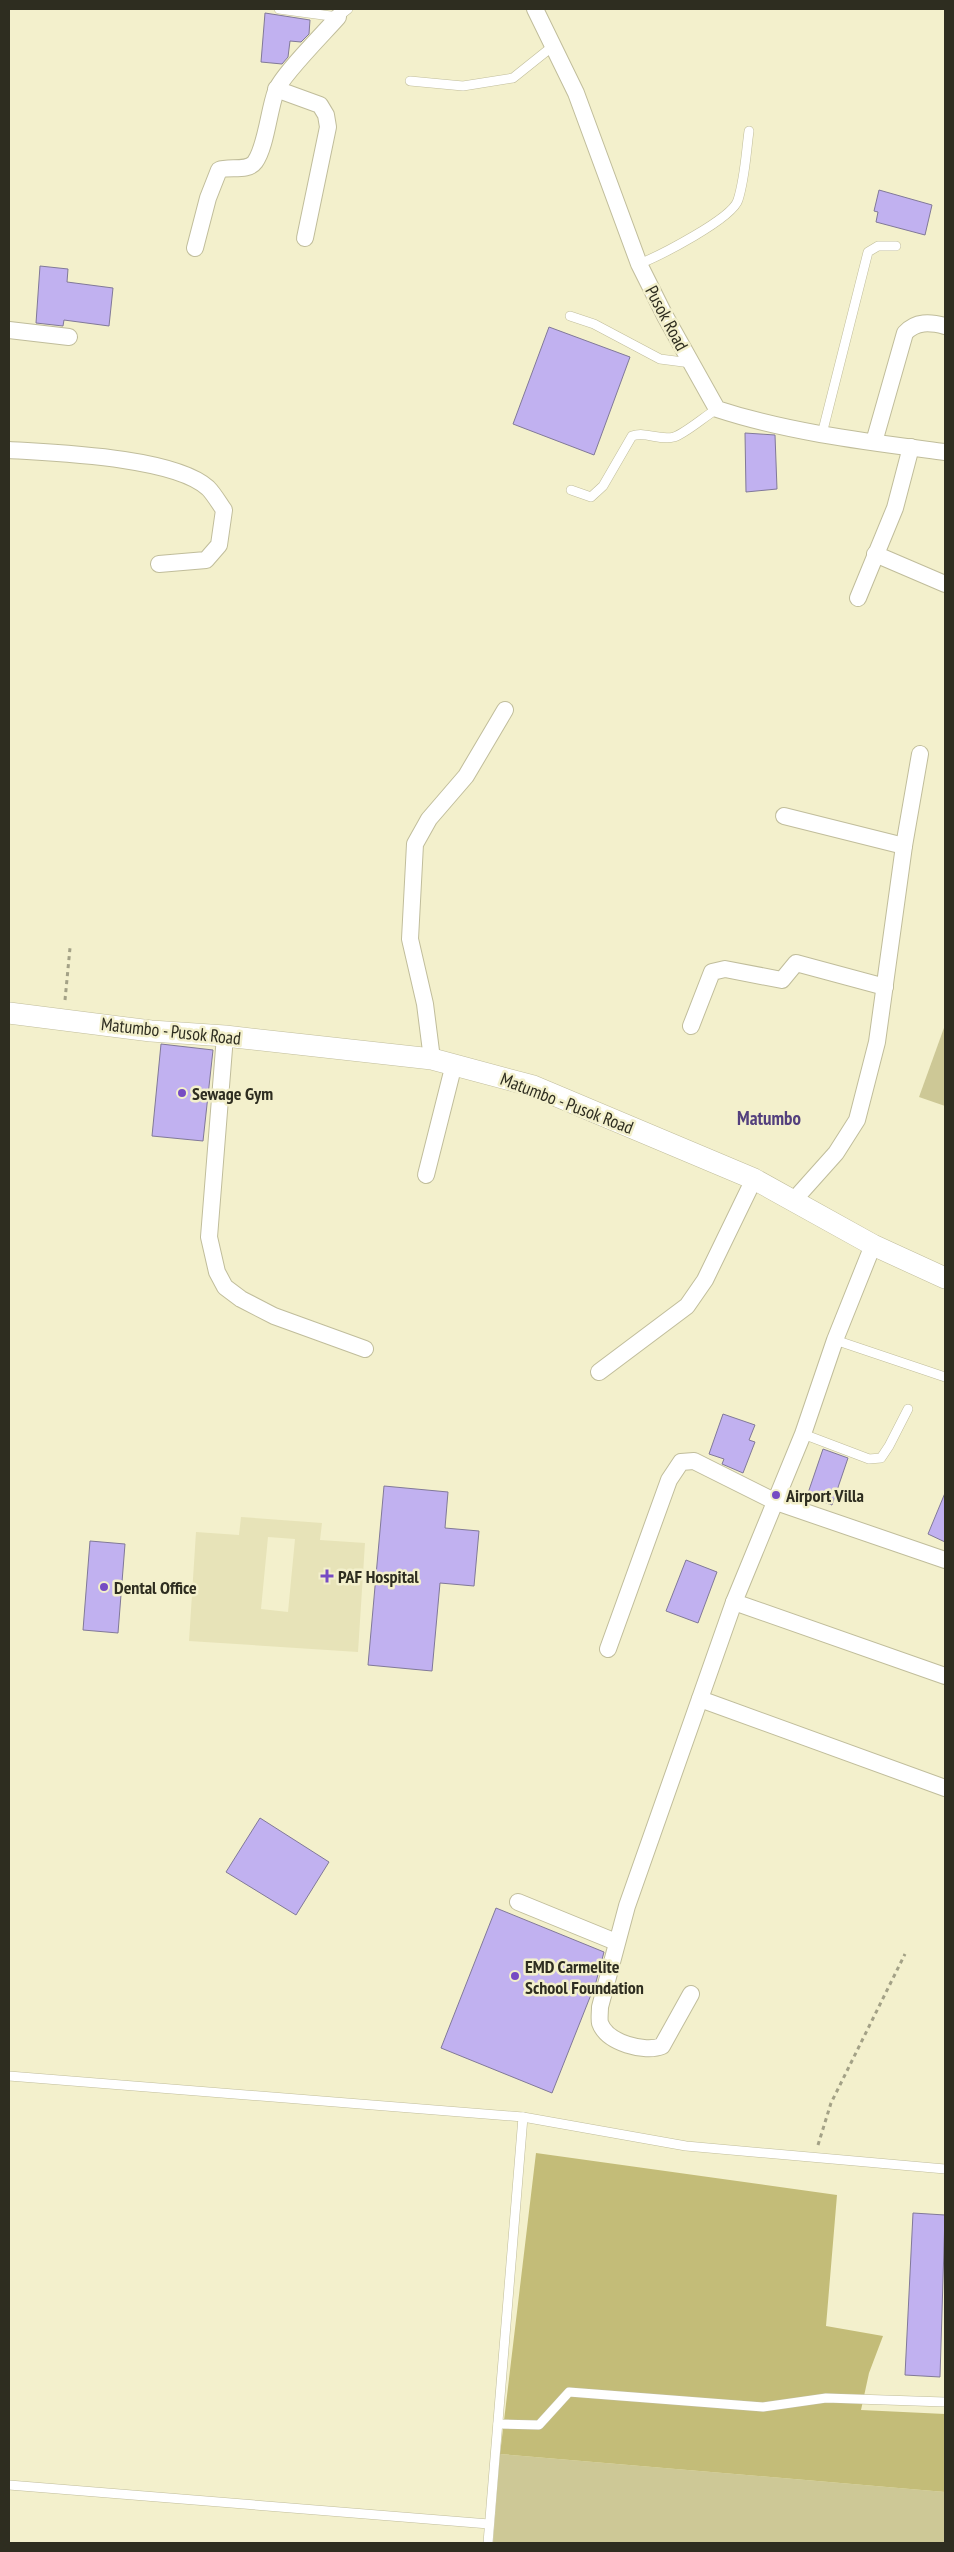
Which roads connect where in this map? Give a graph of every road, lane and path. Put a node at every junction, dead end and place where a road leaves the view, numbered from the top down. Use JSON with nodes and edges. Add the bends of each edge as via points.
{"nodes":[{"id":1,"x":279,"y":9,"type":"edge"},
{"id":2,"x":535,"y":9,"type":"edge"},
{"id":3,"x":343,"y":13,"type":"edge"},
{"id":4,"x":553,"y":46,"type":"junction"},
{"id":5,"x":410,"y":81,"type":"dead end"},
{"id":6,"x":276,"y":90,"type":"junction"},
{"id":7,"x":749,"y":131,"type":"dead end"},
{"id":8,"x":304,"y":238,"type":"dead end"},
{"id":9,"x":896,"y":246,"type":"dead end"},
{"id":10,"x":195,"y":248,"type":"dead end"},
{"id":11,"x":639,"y":264,"type":"junction"},
{"id":12,"x":570,"y":316,"type":"dead end"},
{"id":13,"x":945,"y":326,"type":"edge"},
{"id":14,"x":9,"y":330,"type":"edge"},
{"id":15,"x":69,"y":337,"type":"dead end"},
{"id":16,"x":691,"y":363,"type":"junction"},
{"id":17,"x":716,"y":409,"type":"junction"},
{"id":18,"x":822,"y":434,"type":"junction"},
{"id":19,"x":874,"y":442,"type":"junction"},
{"id":20,"x":911,"y":448,"type":"junction"},
{"id":21,"x":9,"y":450,"type":"edge"},
{"id":22,"x":945,"y":452,"type":"edge"},
{"id":23,"x":571,"y":490,"type":"dead end"},
{"id":24,"x":875,"y":554,"type":"junction"},
{"id":25,"x":159,"y":564,"type":"dead end"},
{"id":26,"x":945,"y":584,"type":"edge"},
{"id":27,"x":858,"y":598,"type":"dead end"},
{"id":28,"x":505,"y":710,"type":"dead end"},
{"id":29,"x":920,"y":754,"type":"dead end"},
{"id":30,"x":784,"y":816,"type":"dead end"},
{"id":31,"x":904,"y":846,"type":"junction"},
{"id":32,"x":70,"y":948,"type":"dead end"},
{"id":33,"x":885,"y":987,"type":"junction"},
{"id":34,"x":9,"y":1013,"type":"edge"},
{"id":35,"x":63,"y":1019,"type":"junction"},
{"id":36,"x":691,"y":1026,"type":"dead end"},
{"id":37,"x":225,"y":1036,"type":"junction"},
{"id":38,"x":432,"y":1059,"type":"junction"},
{"id":39,"x":454,"y":1064,"type":"junction"},
{"id":40,"x":426,"y":1175,"type":"dead end"},
{"id":41,"x":754,"y":1179,"type":"junction"},
{"id":42,"x":794,"y":1200,"type":"junction"},
{"id":43,"x":873,"y":1245,"type":"junction"},
{"id":44,"x":945,"y":1278,"type":"edge"},
{"id":45,"x":835,"y":1340,"type":"junction"},
{"id":46,"x":364,"y":1350,"type":"dead end"},
{"id":47,"x":599,"y":1372,"type":"dead end"},
{"id":48,"x":945,"y":1376,"type":"edge"},
{"id":49,"x":908,"y":1409,"type":"dead end"},
{"id":50,"x":803,"y":1434,"type":"junction"},
{"id":51,"x":776,"y":1502,"type":"junction"},
{"id":52,"x":945,"y":1560,"type":"edge"},
{"id":53,"x":734,"y":1602,"type":"junction"},
{"id":54,"x":608,"y":1649,"type":"dead end"},
{"id":55,"x":945,"y":1676,"type":"edge"},
{"id":56,"x":700,"y":1699,"type":"junction"},
{"id":57,"x":945,"y":1788,"type":"edge"},
{"id":58,"x":518,"y":1902,"type":"dead end"},
{"id":59,"x":616,"y":1942,"type":"junction"},
{"id":60,"x":905,"y":1954,"type":"dead end"},
{"id":61,"x":691,"y":1994,"type":"dead end"},
{"id":62,"x":9,"y":2076,"type":"edge"},
{"id":63,"x":523,"y":2117,"type":"junction"},
{"id":64,"x":814,"y":2158,"type":"junction"},
{"id":65,"x":945,"y":2169,"type":"edge"},
{"id":66,"x":945,"y":2402,"type":"edge"},
{"id":67,"x":498,"y":2424,"type":"junction"},
{"id":68,"x":9,"y":2485,"type":"edge"},
{"id":69,"x":489,"y":2524,"type":"junction"},
{"id":70,"x":488,"y":2543,"type":"edge"}],
"edges":[{"from":1,"to":3,"type":"lane"},
{"from":2,"to":4,"type":"street","name":"Pusok Road"},
{"from":3,"to":6,"type":"street"},
{"from":4,"to":5,"type":"lane","via":[[513,78],[463,86]]},
{"from":4,"to":11,"type":"street","name":"Pusok Road","via":[[576,93]]},
{"from":6,"to":8,"type":"street","via":[[320,104],[326,115],[328,127]]},
{"from":6,"to":10,"type":"street","via":[[255,162],[247,168],[219,170]]},
{"from":7,"to":11,"type":"lane","via":[[738,202],[715,223],[664,254]]},
{"from":9,"to":18,"type":"lane","via":[[878,246],[868,252]]},
{"from":11,"to":16,"type":"street","name":"Pusok Road"},
{"from":12,"to":16,"type":"lane","via":[[594,324],[660,359]]},
{"from":13,"to":19,"type":"street","via":[[913,325],[905,333]]},
{"from":14,"to":15,"type":"street"},
{"from":16,"to":17,"type":"street","name":"Pusok Road"},
{"from":17,"to":18,"type":"street"},
{"from":17,"to":23,"type":"lane","via":[[674,437],[658,438],[641,433],[632,436],[603,486],[590,497]]},
{"from":18,"to":19,"type":"street"},
{"from":19,"to":20,"type":"street"},
{"from":20,"to":22,"type":"street"},
{"from":20,"to":24,"type":"street","via":[[895,508]]},
{"from":21,"to":25,"type":"street","via":[[149,464],[180,472],[207,488],[224,510],[219,545],[206,560]]},
{"from":24,"to":26,"type":"street"},
{"from":24,"to":27,"type":"street"},
{"from":28,"to":38,"type":"street","via":[[466,776],[429,819],[415,844],[410,939],[425,1004]]},
{"from":29,"to":31,"type":"street"},
{"from":30,"to":31,"type":"street"},
{"from":31,"to":33,"type":"street"},
{"from":32,"to":35,"type":"path"},
{"from":33,"to":36,"type":"street","via":[[796,963],[782,980],[724,969],[712,972]]},
{"from":33,"to":42,"type":"street","via":[[877,1042],[857,1120],[836,1153]]},
{"from":34,"to":35,"type":"street","name":"Matumbo - Pusok Road"},
{"from":35,"to":37,"type":"street","name":"Matumbo - Pusok Road","via":[[151,1031]]},
{"from":37,"to":38,"type":"street","name":"Matumbo - Pusok Road"},
{"from":37,"to":46,"type":"street","via":[[209,1237],[217,1272],[225,1286],[249,1303],[274,1316]]},
{"from":38,"to":39,"type":"street","name":"Matumbo - Pusok Road"},
{"from":39,"to":40,"type":"street"},
{"from":39,"to":41,"type":"street","name":"Matumbo - Pusok Road","via":[[533,1086]]},
{"from":41,"to":42,"type":"street","name":"Matumbo - Pusok Road"},
{"from":41,"to":47,"type":"street","via":[[705,1280],[687,1306]]},
{"from":42,"to":43,"type":"street","name":"Matumbo - Pusok Road"},
{"from":43,"to":44,"type":"street","name":"Matumbo - Pusok Road"},
{"from":43,"to":45,"type":"street"},
{"from":45,"to":48,"type":"lane"},
{"from":45,"to":50,"type":"street"},
{"from":49,"to":50,"type":"lane","via":[[881,1458],[869,1459]]},
{"from":50,"to":51,"type":"street"},
{"from":51,"to":52,"type":"street"},
{"from":51,"to":53,"type":"street"},
{"from":51,"to":54,"type":"street","via":[[694,1461],[681,1462],[670,1480]]},
{"from":53,"to":55,"type":"street"},
{"from":53,"to":56,"type":"street"},
{"from":56,"to":57,"type":"street"},
{"from":56,"to":59,"type":"street"},
{"from":58,"to":59,"type":"street"},
{"from":59,"to":61,"type":"street","via":[[600,2007],[600,2024],[611,2038],[644,2049],[662,2046]]},
{"from":60,"to":64,"type":"path","via":[[831,2103]]},
{"from":62,"to":63,"type":"lane"},
{"from":63,"to":64,"type":"lane","via":[[686,2146]]},
{"from":63,"to":67,"type":"lane"},
{"from":64,"to":65,"type":"lane"},
{"from":66,"to":67,"type":"lane","via":[[826,2398],[763,2406],[570,2392],[539,2426]]},
{"from":67,"to":69,"type":"lane"},
{"from":68,"to":69,"type":"lane"},
{"from":69,"to":70,"type":"lane"}]}
